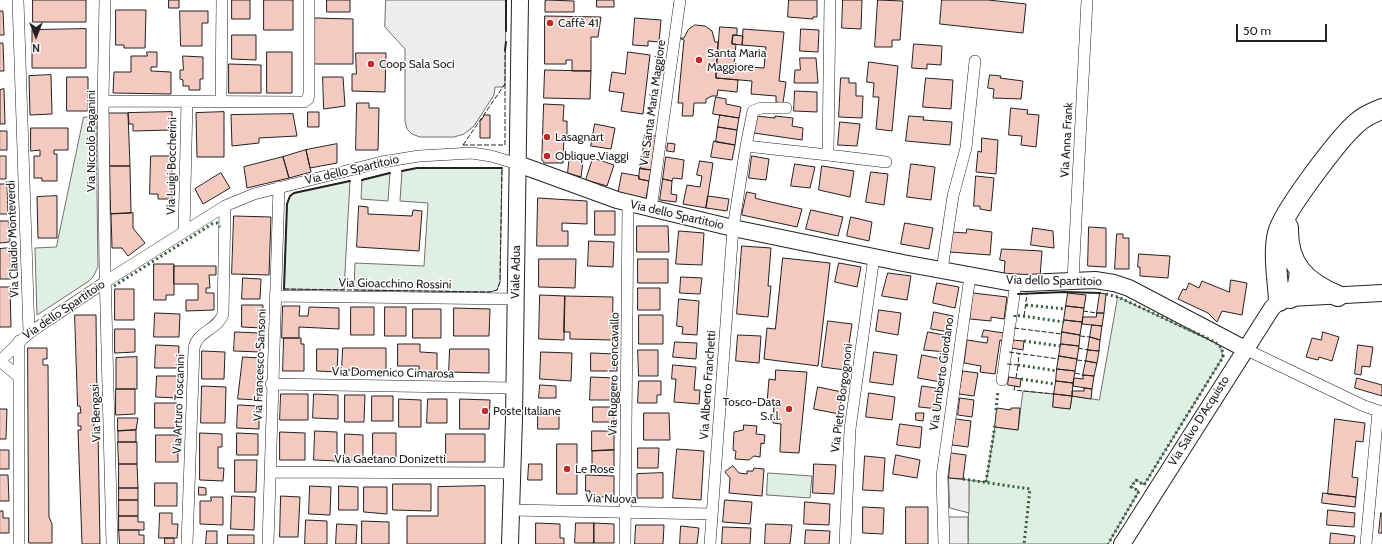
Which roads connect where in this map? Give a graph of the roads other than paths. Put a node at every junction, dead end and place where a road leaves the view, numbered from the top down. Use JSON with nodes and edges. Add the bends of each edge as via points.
{"nodes":[{"id":1,"x":18,"y":0,"type":"edge"},
{"id":2,"x":105,"y":0,"type":"edge"},
{"id":3,"x":222,"y":0,"type":"edge"},
{"id":4,"x":309,"y":0,"type":"edge"},
{"id":5,"x":520,"y":0,"type":"edge"},
{"id":6,"x":680,"y":0,"type":"edge"},
{"id":7,"x":830,"y":0,"type":"edge"},
{"id":8,"x":1087,"y":0,"type":"edge"},
{"id":9,"x":975,"y":61,"type":"dead end"},
{"id":10,"x":104,"y":101,"type":"junction"},
{"id":11,"x":186,"y":102,"type":"junction"},
{"id":12,"x":221,"y":102,"type":"junction"},
{"id":13,"x":786,"y":108,"type":"dead end"},
{"id":14,"x":1382,"y":109,"type":"edge"},
{"id":15,"x":746,"y":146,"type":"junction"},
{"id":16,"x":828,"y":155,"type":"junction"},
{"id":17,"x":886,"y":162,"type":"dead end"},
{"id":18,"x":518,"y":164,"type":"junction"},
{"id":19,"x":279,"y":187,"type":"junction"},
{"id":20,"x":628,"y":203,"type":"junction"},
{"id":21,"x":225,"y":206,"type":"junction"},
{"id":22,"x":651,"y":209,"type":"junction"},
{"id":23,"x":1289,"y":211,"type":"junction"},
{"id":24,"x":733,"y":228,"type":"junction"},
{"id":25,"x":184,"y":231,"type":"junction"},
{"id":26,"x":874,"y":257,"type":"junction"},
{"id":27,"x":942,"y":270,"type":"junction"},
{"id":28,"x":1300,"y":271,"type":"junction"},
{"id":29,"x":970,"y":276,"type":"junction"},
{"id":30,"x":1073,"y":280,"type":"junction"},
{"id":31,"x":105,"y":282,"type":"junction"},
{"id":32,"x":1016,"y":282,"type":"junction"},
{"id":33,"x":1382,"y":293,"type":"edge"},
{"id":34,"x":275,"y":296,"type":"junction"},
{"id":35,"x":1338,"y":296,"type":"junction"},
{"id":36,"x":515,"y":299,"type":"junction"},
{"id":37,"x":1285,"y":300,"type":"junction"},
{"id":38,"x":28,"y":333,"type":"junction"},
{"id":39,"x":19,"y":341,"type":"junction"},
{"id":40,"x":1245,"y":349,"type":"junction"},
{"id":41,"x":0,"y":361,"type":"edge"},
{"id":42,"x":19,"y":377,"type":"junction"},
{"id":43,"x":1002,"y":380,"type":"dead end"},
{"id":44,"x":272,"y":384,"type":"junction"},
{"id":45,"x":514,"y":388,"type":"junction"},
{"id":46,"x":1380,"y":412,"type":"edge"},
{"id":47,"x":270,"y":472,"type":"junction"},
{"id":48,"x":511,"y":472,"type":"junction"},
{"id":49,"x":510,"y":510,"type":"junction"},
{"id":50,"x":625,"y":512,"type":"junction"},
{"id":51,"x":712,"y":514,"type":"junction"},
{"id":52,"x":19,"y":544,"type":"edge"},
{"id":53,"x":112,"y":544,"type":"edge"},
{"id":54,"x":187,"y":544,"type":"edge"},
{"id":55,"x":268,"y":544,"type":"edge"},
{"id":56,"x":510,"y":544,"type":"edge"},
{"id":57,"x":625,"y":544,"type":"edge"},
{"id":58,"x":710,"y":544,"type":"edge"},
{"id":59,"x":846,"y":544,"type":"edge"},
{"id":60,"x":944,"y":544,"type":"edge"},
{"id":61,"x":1122,"y":544,"type":"edge"},
{"id":62,"x":1366,"y":544,"type":"edge"}],
"edges":[{"from":1,"to":38,"type":"street","name":"Via Claudio Monteverdi"},
{"from":2,"to":10,"type":"street","name":"Via Niccolò Paganini"},
{"from":3,"to":12,"type":"street"},
{"from":4,"to":12,"type":"street","via":[[308,99],[296,103]]},
{"from":5,"to":18,"type":"main road","name":"Viale Adua"},
{"from":6,"to":22,"type":"street","name":"Via Santa Maria Maggiore"},
{"from":7,"to":16,"type":"street"},
{"from":8,"to":30,"type":"street","name":"Via Anna Frank"},
{"from":9,"to":27,"type":"street","via":[[966,148],[952,196]]},
{"from":10,"to":11,"type":"street"},
{"from":10,"to":31,"type":"street","name":"Via Niccolò Paganini"},
{"from":11,"to":12,"type":"street"},
{"from":11,"to":25,"type":"street","name":"Via Luigi Boccherini"},
{"from":13,"to":15,"type":"street","name":"Via Alberto Franchetti","via":[[761,108],[753,111]]},
{"from":14,"to":23,"type":"highway","via":[[1358,122],[1342,138]]},
{"from":15,"to":16,"type":"street"},
{"from":15,"to":24,"type":"street","name":"Via Alberto Franchetti"},
{"from":16,"to":17,"type":"street"},
{"from":18,"to":19,"type":"street","name":"Via dello Spartitoio","via":[[472,153],[419,156],[382,162]]},
{"from":18,"to":20,"type":"main road","name":"Via dello Spartitoio","via":[[599,195]]},
{"from":18,"to":36,"type":"main road","name":"Viale Adua"},
{"from":19,"to":21,"type":"street","name":"Via dello Spartitoio"},
{"from":19,"to":34,"type":"street","name":"Via Francesco Sansoni"},
{"from":20,"to":22,"type":"main road","name":"Via dello Spartitoio"},
{"from":20,"to":50,"type":"street","name":"Via Ruggero Leoncavallo"},
{"from":21,"to":25,"type":"street","name":"Via dello Spartitoio"},
{"from":21,"to":54,"type":"street","name":"Via Arturo Toscanini","via":[[223,314],[219,322],[199,336],[194,348]]},
{"from":22,"to":24,"type":"main road","name":"Via dello Spartitoio"},
{"from":23,"to":28,"type":"highway","via":[[1289,242]]},
{"from":23,"to":37,"type":"highway","via":[[1277,238]]},
{"from":24,"to":26,"type":"main road","name":"Via dello Spartitoio"},
{"from":24,"to":51,"type":"street","name":"Via Alberto Franchetti"},
{"from":25,"to":31,"type":"street","name":"Via dello Spartitoio"},
{"from":26,"to":27,"type":"main road","name":"Via dello Spartitoio"},
{"from":26,"to":59,"type":"street","name":"Via Pietro Borgognoni","via":[[850,429]]},
{"from":27,"to":29,"type":"main road","name":"Via dello Spartitoio"},
{"from":28,"to":35,"type":"highway","via":[[1314,284]]},
{"from":28,"to":37,"type":"highway","via":[[1296,288]]},
{"from":29,"to":32,"type":"main road","name":"Via dello Spartitoio"},
{"from":29,"to":60,"type":"street","name":"Via Umberto Giordano","via":[[942,476]]},
{"from":30,"to":32,"type":"main road","name":"Via dello Spartitoio"},
{"from":30,"to":40,"type":"main road","name":"Via dello Spartitoio","via":[[1104,282],[1129,288]]},
{"from":31,"to":38,"type":"street","name":"Via dello Spartitoio"},
{"from":31,"to":53,"type":"street","name":"Via Bengasi"},
{"from":32,"to":43,"type":"street"},
{"from":33,"to":35,"type":"main road"},
{"from":34,"to":36,"type":"street","name":"Via Gioacchino Rossini"},
{"from":34,"to":44,"type":"street","name":"Via Francesco Sansoni"},
{"from":35,"to":37,"type":"main road"},
{"from":36,"to":45,"type":"main road","name":"Viale Adua"},
{"from":37,"to":40,"type":"main road","name":"Via Salvo D'Acquisto","via":[[1272,308]]},
{"from":38,"to":39,"type":"street","name":"Via dello Spartitoio"},
{"from":39,"to":41,"type":"street","name":"Via dello Spartitoio"},
{"from":39,"to":42,"type":"street"},
{"from":40,"to":46,"type":"street","name":"Via dello Spartitoio"},
{"from":40,"to":61,"type":"main road","name":"Via Salvo D'Acquisto"},
{"from":41,"to":42,"type":"street"},
{"from":42,"to":52,"type":"street"},
{"from":44,"to":45,"type":"street","name":"Via Domenico Cimarosa"},
{"from":44,"to":47,"type":"street","name":"Via Francesco Sansoni"},
{"from":45,"to":48,"type":"main road","name":"Viale Adua"},
{"from":46,"to":62,"type":"street"},
{"from":47,"to":48,"type":"street","name":"Via Gaetano Donizetti"},
{"from":47,"to":55,"type":"street","name":"Via Francesco Sansoni"},
{"from":48,"to":49,"type":"main road","name":"Viale Adua"},
{"from":49,"to":50,"type":"street","name":"Via Nuova"},
{"from":49,"to":56,"type":"main road","name":"Viale Adua"},
{"from":50,"to":51,"type":"street","name":"Via Nuova"},
{"from":50,"to":57,"type":"street","name":"Via Ruggero Leoncavallo"},
{"from":51,"to":58,"type":"street","name":"Via Alberto Franchetti"}]}
